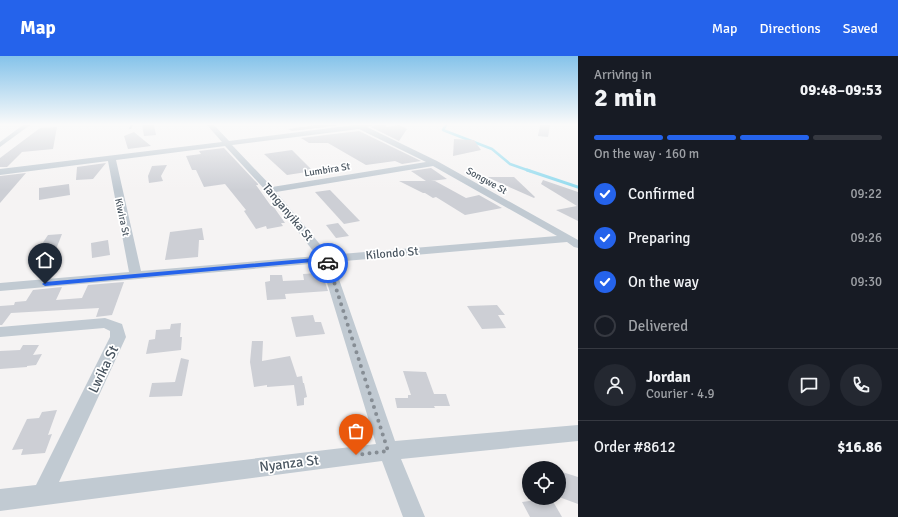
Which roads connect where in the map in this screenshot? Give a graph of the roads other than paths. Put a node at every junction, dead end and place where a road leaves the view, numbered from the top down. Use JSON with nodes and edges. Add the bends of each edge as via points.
{"nodes":[{"id":1,"x":196,"y":147,"type":"edge"},
{"id":2,"x":228,"y":147,"type":"edge"},
{"id":3,"x":401,"y":147,"type":"edge"},
{"id":4,"x":111,"y":157,"type":"junction"},
{"id":5,"x":434,"y":163,"type":"junction"},
{"id":6,"x":0,"y":172,"type":"edge"},
{"id":7,"x":270,"y":190,"type":"junction"},
{"id":8,"x":574,"y":242,"type":"edge"},
{"id":9,"x":326,"y":259,"type":"junction"},
{"id":10,"x":136,"y":276,"type":"junction"},
{"id":11,"x":0,"y":287,"type":"edge"},
{"id":12,"x":0,"y":332,"type":"edge"},
{"id":13,"x":578,"y":433,"type":"edge"},
{"id":14,"x":388,"y":451,"type":"junction"},
{"id":15,"x":43,"y":494,"type":"junction"},
{"id":16,"x":0,"y":500,"type":"edge"},
{"id":17,"x":414,"y":517,"type":"edge"}],
"edges":[{"from":1,"to":4,"type":"street"},
{"from":2,"to":7,"type":"street","name":"Tanganyika St"},
{"from":3,"to":5,"type":"street","name":"Songwe St"},
{"from":4,"to":6,"type":"street"},
{"from":4,"to":10,"type":"street","name":"Kiwira St"},
{"from":5,"to":7,"type":"street","name":"Lumbira St"},
{"from":5,"to":8,"type":"street","name":"Songwe St"},
{"from":7,"to":9,"type":"street","name":"Tanganyika St"},
{"from":8,"to":9,"type":"street","name":"Kilondo St"},
{"from":9,"to":10,"type":"street","name":"Kilondo St"},
{"from":9,"to":14,"type":"street","name":"Tanganyika St"},
{"from":10,"to":11,"type":"street","name":"Kilondo St"},
{"from":12,"to":15,"type":"street","name":"Lwika St","via":[[105,323],[118,328],[118,337]]},
{"from":13,"to":14,"type":"street","name":"Nyanza St"},
{"from":14,"to":15,"type":"street","name":"Nyanza St"},
{"from":14,"to":17,"type":"street","name":"Tanganyika St"},
{"from":15,"to":16,"type":"street","name":"Nyanza St"}]}
